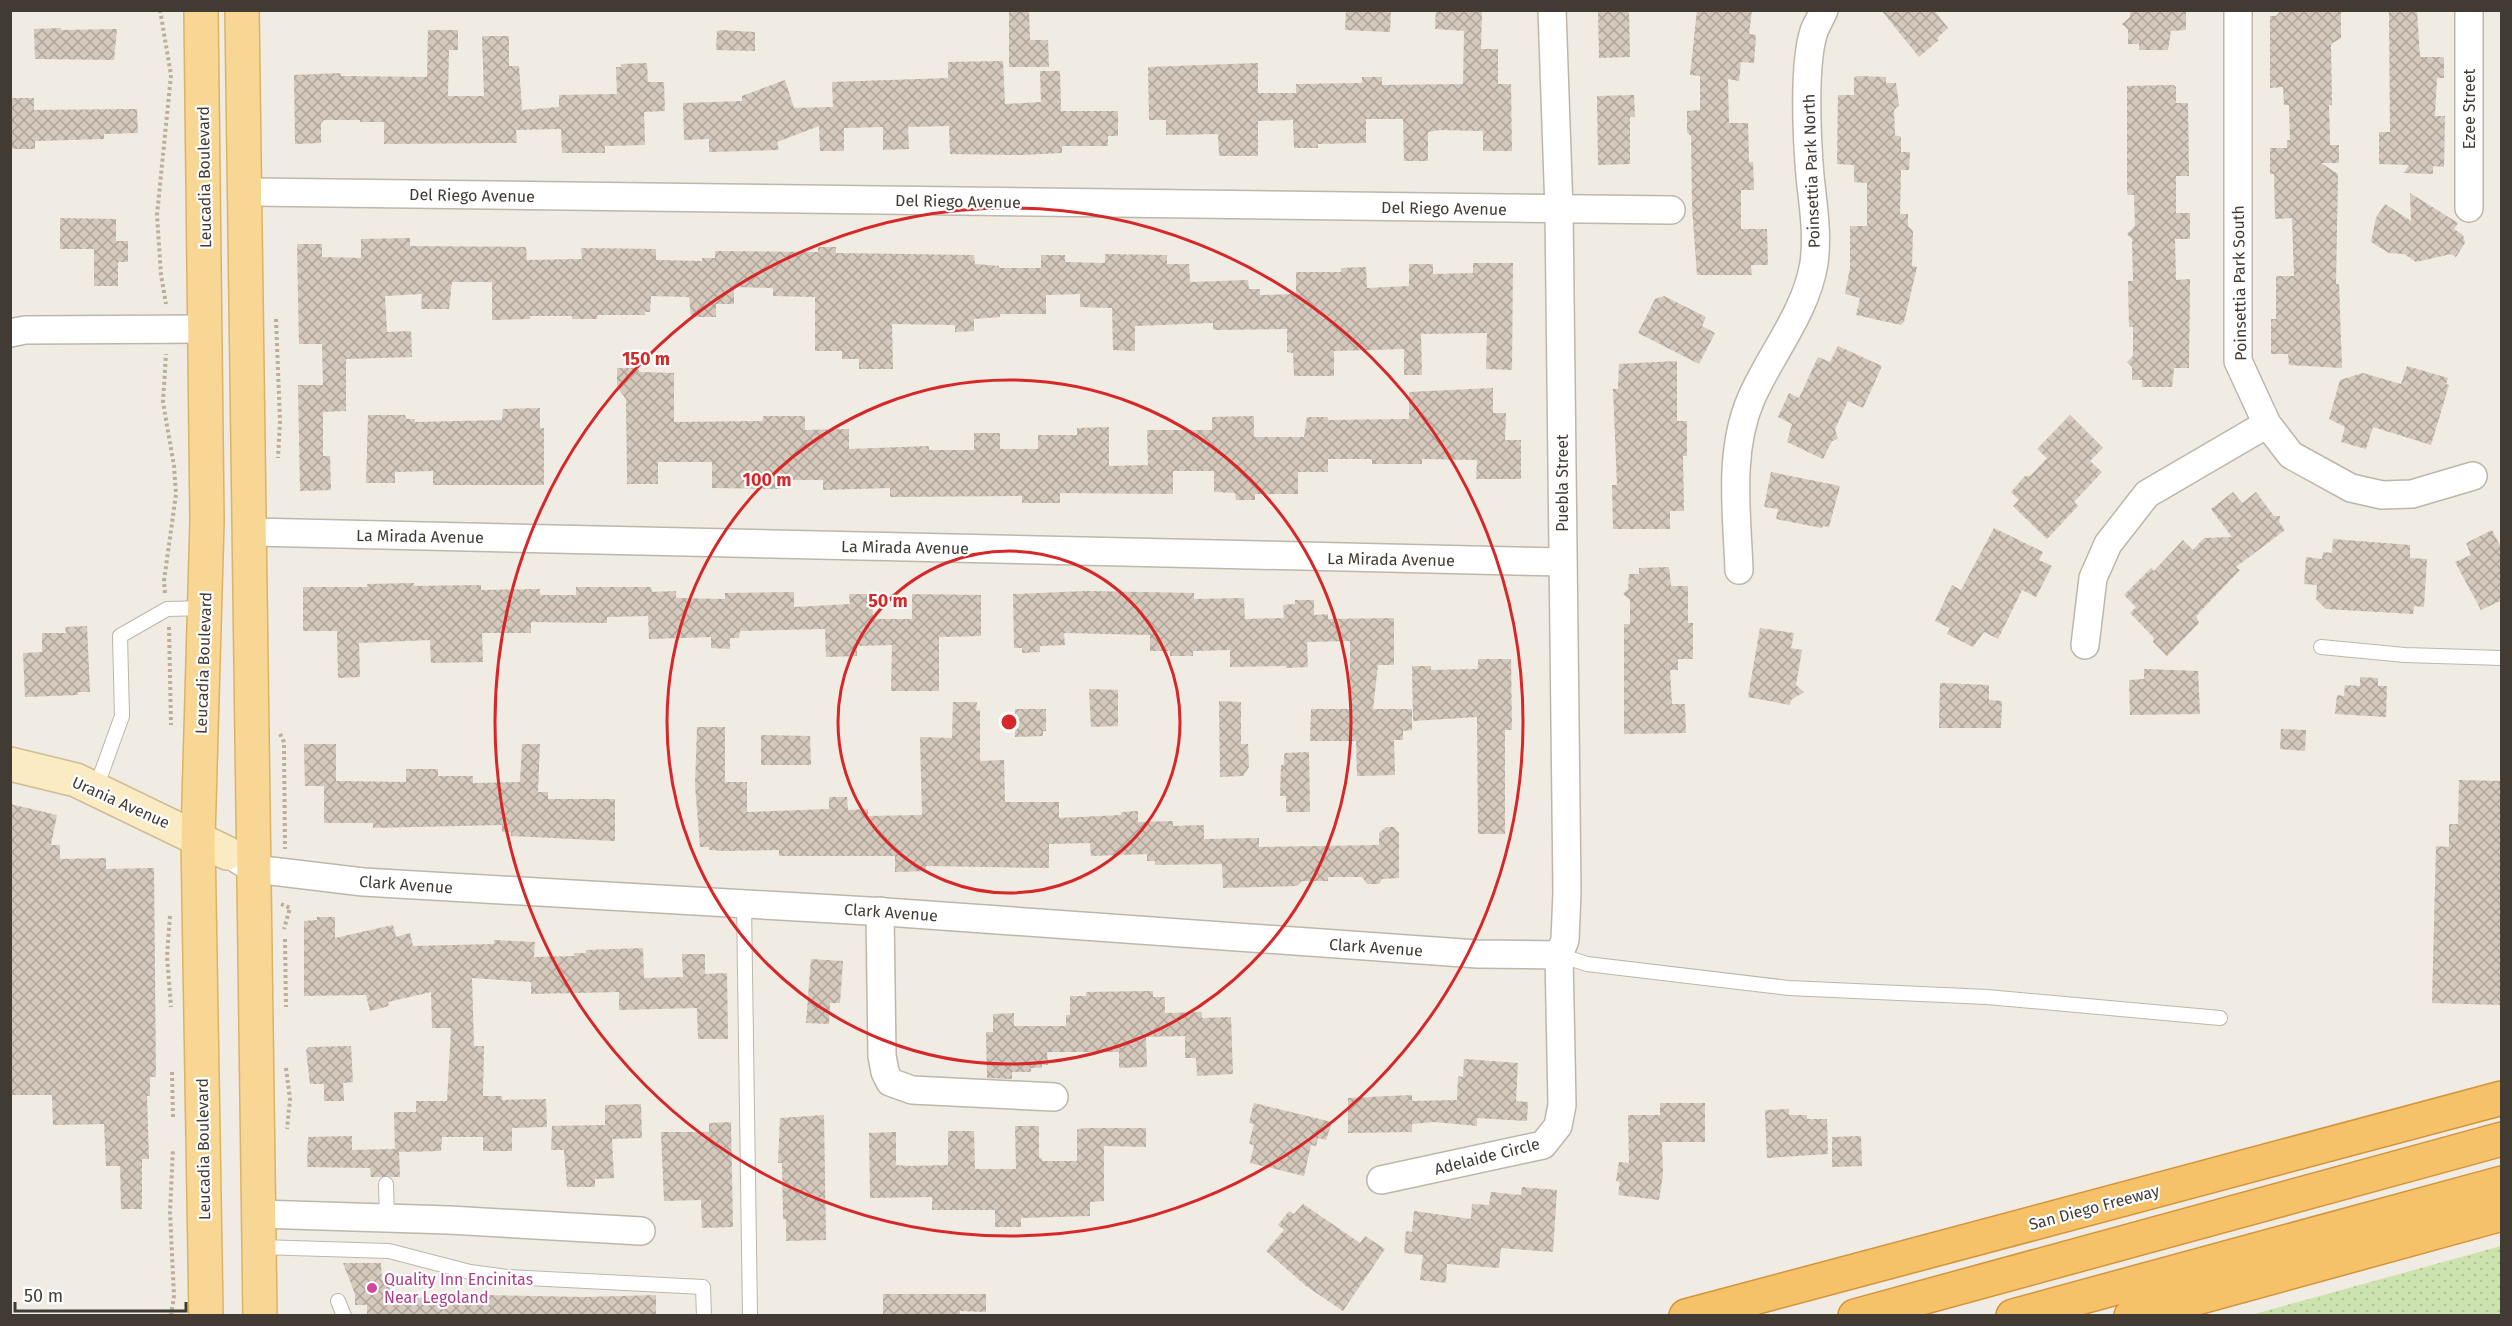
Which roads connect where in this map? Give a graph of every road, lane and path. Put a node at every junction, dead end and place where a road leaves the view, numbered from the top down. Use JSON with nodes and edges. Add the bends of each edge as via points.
{"nodes":[{"id":1,"x":160,"y":10,"type":"edge"},
{"id":2,"x":201,"y":10,"type":"edge"},
{"id":3,"x":242,"y":10,"type":"edge"},
{"id":4,"x":1552,"y":10,"type":"edge"},
{"id":5,"x":1824,"y":10,"type":"edge"},
{"id":6,"x":2238,"y":10,"type":"edge"},
{"id":7,"x":2469,"y":10,"type":"edge"},
{"id":8,"x":245,"y":192,"type":"junction"},
{"id":9,"x":2469,"y":208,"type":"dead end"},
{"id":10,"x":1559,"y":210,"type":"junction"},
{"id":11,"x":1671,"y":210,"type":"dead end"},
{"id":12,"x":205,"y":329,"type":"junction"},
{"id":13,"x":168,"y":331,"type":"junction"},
{"id":14,"x":10,"y":333,"type":"edge"},
{"id":15,"x":2267,"y":424,"type":"junction"},
{"id":16,"x":2473,"y":476,"type":"dead end"},
{"id":17,"x":249,"y":532,"type":"junction"},
{"id":18,"x":1562,"y":562,"type":"junction"},
{"id":19,"x":1739,"y":570,"type":"dead end"},
{"id":20,"x":204,"y":608,"type":"junction"},
{"id":21,"x":167,"y":609,"type":"junction"},
{"id":22,"x":2085,"y":645,"type":"dead end"},
{"id":23,"x":2320,"y":647,"type":"dead end"},
{"id":24,"x":2502,"y":658,"type":"edge"},
{"id":25,"x":171,"y":729,"type":"dead end"},
{"id":26,"x":10,"y":764,"type":"edge"},
{"id":27,"x":96,"y":788,"type":"junction"},
{"id":28,"x":198,"y":838,"type":"junction"},
{"id":29,"x":241,"y":861,"type":"junction"},
{"id":30,"x":744,"y":904,"type":"junction"},
{"id":31,"x":880,"y":911,"type":"junction"},
{"id":32,"x":170,"y":912,"type":"dead end"},
{"id":33,"x":1559,"y":955,"type":"junction"},
{"id":34,"x":171,"y":1016,"type":"dead end"},
{"id":35,"x":2220,"y":1018,"type":"dead end"},
{"id":36,"x":172,"y":1067,"type":"dead end"},
{"id":37,"x":1054,"y":1097,"type":"dead end"},
{"id":38,"x":2502,"y":1098,"type":"edge"},
{"id":39,"x":174,"y":1126,"type":"dead end"},
{"id":40,"x":2502,"y":1139,"type":"edge"},
{"id":41,"x":174,"y":1147,"type":"dead end"},
{"id":42,"x":1381,"y":1180,"type":"dead end"},
{"id":43,"x":2502,"y":1183,"type":"edge"},
{"id":44,"x":386,"y":1184,"type":"dead end"},
{"id":45,"x":259,"y":1214,"type":"junction"},
{"id":46,"x":2502,"y":1214,"type":"edge"},
{"id":47,"x":387,"y":1218,"type":"junction"},
{"id":48,"x":641,"y":1231,"type":"dead end"},
{"id":49,"x":259,"y":1246,"type":"junction"},
{"id":50,"x":338,"y":1301,"type":"dead end"},
{"id":51,"x":171,"y":1316,"type":"edge"},
{"id":52,"x":206,"y":1316,"type":"edge"},
{"id":53,"x":260,"y":1316,"type":"edge"},
{"id":54,"x":344,"y":1316,"type":"edge"},
{"id":55,"x":704,"y":1316,"type":"edge"},
{"id":56,"x":750,"y":1316,"type":"edge"},
{"id":57,"x":1686,"y":1316,"type":"edge"},
{"id":58,"x":1855,"y":1316,"type":"edge"},
{"id":59,"x":2013,"y":1316,"type":"edge"},
{"id":60,"x":2131,"y":1316,"type":"edge"}],
"edges":[{"from":1,"to":13,"type":"path","via":[[171,75],[157,215]]},
{"from":2,"to":12,"type":"main road","name":"Leucadia Boulevard"},
{"from":3,"to":8,"type":"main road"},
{"from":4,"to":10,"type":"street","name":"Puebla Street"},
{"from":5,"to":19,"type":"street","name":"Poinsettia Park North","via":[[1814,32],[1809,69],[1814,264],[1803,303],[1751,399],[1740,433],[1736,467]]},
{"from":6,"to":15,"type":"street","name":"Poinsettia Park South","via":[[2238,361]]},
{"from":7,"to":9,"type":"street","name":"Ezee Street"},
{"from":8,"to":10,"type":"street","name":"Del Riego Avenue"},
{"from":8,"to":17,"type":"main road"},
{"from":10,"to":11,"type":"street","name":"Del Riego Avenue"},
{"from":10,"to":18,"type":"street","name":"Puebla Street"},
{"from":12,"to":13,"type":"street"},
{"from":12,"to":20,"type":"main road","name":"Leucadia Boulevard"},
{"from":13,"to":14,"type":"street"},
{"from":13,"to":21,"type":"path","via":[[163,402],[176,494],[164,581]]},
{"from":15,"to":16,"type":"street","name":"Poinsettia Park South","via":[[2291,455],[2351,488],[2382,495],[2412,494]]},
{"from":15,"to":22,"type":"street","via":[[2146,494],[2108,544],[2093,579]]},
{"from":17,"to":18,"type":"street","name":"La Mirada Avenue"},
{"from":17,"to":29,"type":"main road"},
{"from":18,"to":33,"type":"street","name":"Puebla Street","via":[[1567,892],[1565,940]]},
{"from":20,"to":21,"type":"lane"},
{"from":20,"to":28,"type":"main road","name":"Leucadia Boulevard"},
{"from":21,"to":25,"type":"path"},
{"from":21,"to":27,"type":"lane","via":[[120,636],[122,716]]},
{"from":23,"to":24,"type":"lane"},
{"from":26,"to":27,"type":"street","name":"Urania Avenue"},
{"from":27,"to":28,"type":"street","name":"Urania Avenue"},
{"from":28,"to":29,"type":"street","name":"Urania Avenue"},
{"from":28,"to":52,"type":"main road","name":"Leucadia Boulevard"},
{"from":29,"to":30,"type":"street","name":"Clark Avenue","via":[[363,882]]},
{"from":29,"to":45,"type":"main road"},
{"from":30,"to":31,"type":"street","name":"Clark Avenue"},
{"from":30,"to":56,"type":"lane"},
{"from":31,"to":33,"type":"street","name":"Clark Avenue","via":[[1477,954]]},
{"from":31,"to":37,"type":"street","via":[[882,1056],[890,1082],[912,1090]]},
{"from":32,"to":34,"type":"path","via":[[167,956]]},
{"from":33,"to":35,"type":"lane","via":[[1587,964],[1789,988],[1987,997]]},
{"from":33,"to":42,"type":"street","name":"Adelaide Circle","via":[[1562,1105],[1558,1126],[1544,1145]]},
{"from":36,"to":39,"type":"path"},
{"from":38,"to":57,"type":"highway","name":"San Diego Freeway"},
{"from":40,"to":58,"type":"highway"},
{"from":41,"to":51,"type":"path","via":[[170,1177],[174,1286]]},
{"from":43,"to":59,"type":"highway"},
{"from":44,"to":47,"type":"lane"},
{"from":45,"to":47,"type":"street"},
{"from":45,"to":49,"type":"main road"},
{"from":46,"to":60,"type":"highway"},
{"from":47,"to":48,"type":"street"},
{"from":49,"to":53,"type":"main road"},
{"from":49,"to":55,"type":"lane","via":[[389,1251],[470,1272],[507,1277],[703,1287]]},
{"from":50,"to":54,"type":"lane"}]}
